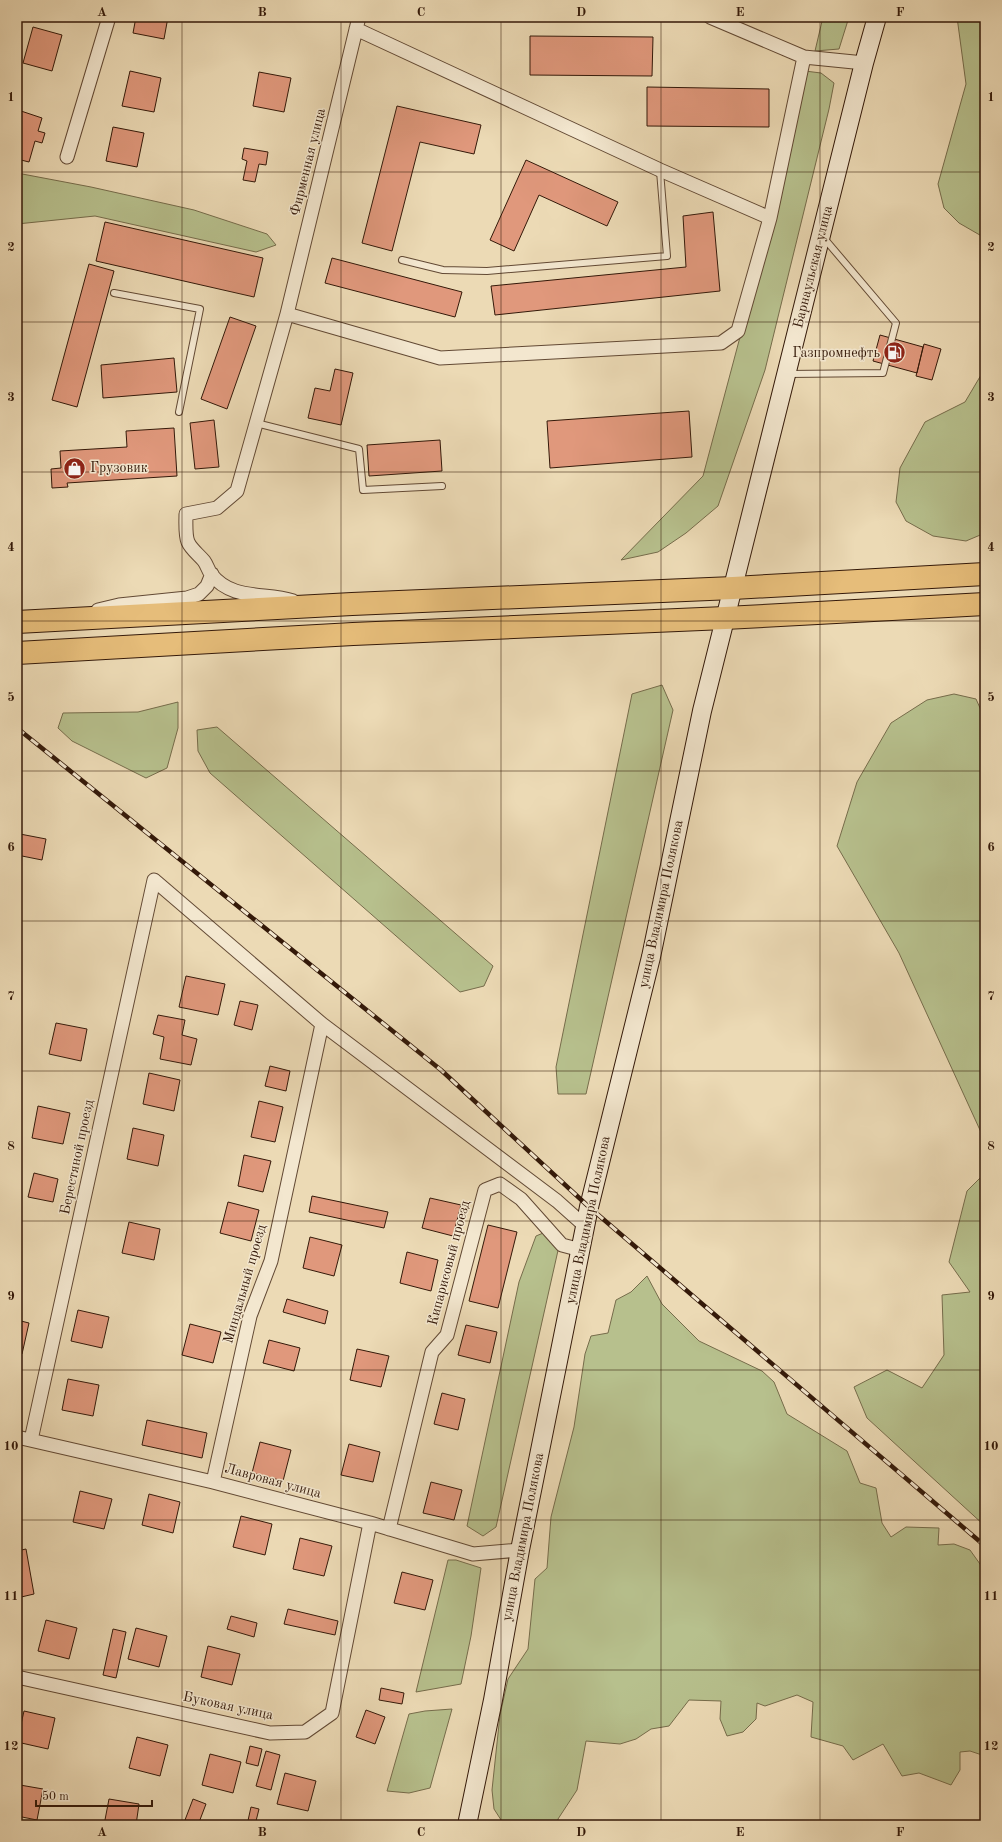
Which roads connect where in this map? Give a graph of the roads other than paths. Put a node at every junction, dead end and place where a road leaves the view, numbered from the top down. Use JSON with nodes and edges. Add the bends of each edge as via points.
{"nodes":[{"id":1,"x":109,"y":17,"type":"edge"},
{"id":2,"x":710,"y":17,"type":"edge"},
{"id":3,"x":877,"y":17,"type":"edge"},
{"id":4,"x":358,"y":23,"type":"edge"},
{"id":5,"x":804,"y":58,"type":"junction"},
{"id":6,"x":864,"y":63,"type":"junction"},
{"id":7,"x":67,"y":157,"type":"dead end"},
{"id":8,"x":660,"y":170,"type":"junction"},
{"id":9,"x":770,"y":218,"type":"junction"},
{"id":10,"x":822,"y":235,"type":"junction"},
{"id":11,"x":402,"y":260,"type":"dead end"},
{"id":12,"x":114,"y":293,"type":"dead end"},
{"id":13,"x":287,"y":314,"type":"junction"},
{"id":14,"x":786,"y":374,"type":"junction"},
{"id":15,"x":179,"y":412,"type":"dead end"},
{"id":16,"x":256,"y":423,"type":"junction"},
{"id":17,"x":442,"y":486,"type":"dead end"},
{"id":18,"x":212,"y":574,"type":"junction"},
{"id":19,"x":985,"y":574,"type":"edge"},
{"id":20,"x":733,"y":588,"type":"junction"},
{"id":21,"x":985,"y":604,"type":"edge"},
{"id":22,"x":310,"y":607,"type":"junction"},
{"id":23,"x":726,"y":618,"type":"junction"},
{"id":24,"x":63,"y":620,"type":"junction"},
{"id":25,"x":17,"y":622,"type":"edge"},
{"id":26,"x":17,"y":653,"type":"edge"},
{"id":27,"x":322,"y":1024,"type":"junction"},
{"id":28,"x":585,"y":1226,"type":"junction"},
{"id":29,"x":581,"y":1250,"type":"junction"},
{"id":30,"x":17,"y":1437,"type":"edge"},
{"id":31,"x":31,"y":1440,"type":"junction"},
{"id":32,"x":213,"y":1482,"type":"junction"},
{"id":33,"x":370,"y":1523,"type":"junction"},
{"id":34,"x":389,"y":1529,"type":"junction"},
{"id":35,"x":520,"y":1550,"type":"junction"},
{"id":36,"x":17,"y":1677,"type":"edge"},
{"id":37,"x":467,"y":1825,"type":"edge"}],
"edges":[{"from":1,"to":7,"type":"street"},
{"from":2,"to":5,"type":"street"},
{"from":3,"to":6,"type":"street","name":"Барнаульская улица"},
{"from":4,"to":8,"type":"street"},
{"from":4,"to":13,"type":"street","name":"Фирменная улица"},
{"from":5,"to":6,"type":"street"},
{"from":5,"to":9,"type":"street"},
{"from":6,"to":10,"type":"street","name":"Барнаульская улица"},
{"from":8,"to":9,"type":"street"},
{"from":8,"to":11,"type":"lane","via":[[667,256],[487,271],[444,270]]},
{"from":9,"to":13,"type":"street","via":[[738,331],[721,343],[440,358]]},
{"from":10,"to":14,"type":"street","name":"Барнаульская улица"},
{"from":10,"to":14,"type":"lane","via":[[896,323],[883,373]]},
{"from":12,"to":15,"type":"lane","via":[[200,309]]},
{"from":13,"to":16,"type":"street","name":"Фирменная улица"},
{"from":14,"to":20,"type":"street","name":"Барнаульская улица"},
{"from":16,"to":17,"type":"lane","via":[[359,449],[363,490]]},
{"from":16,"to":18,"type":"street","name":"Фирменная улица","via":[[237,491],[217,508],[186,514],[188,542]]},
{"from":18,"to":22,"type":"street","via":[[232,590],[282,598]]},
{"from":18,"to":24,"type":"street","via":[[207,586],[199,594],[187,598],[118,605]]},
{"from":19,"to":20,"type":"highway"},
{"from":20,"to":22,"type":"highway"},
{"from":20,"to":23,"type":"street","name":"улица Владимира Полякова"},
{"from":21,"to":23,"type":"highway"},
{"from":22,"to":24,"type":"highway"},
{"from":23,"to":26,"type":"highway","via":[[353,634]]},
{"from":23,"to":28,"type":"street","name":"улица Владимира Полякова","via":[[702,711],[651,957]]},
{"from":24,"to":25,"type":"highway"},
{"from":27,"to":28,"type":"street","via":[[551,1197]]},
{"from":27,"to":31,"type":"street","name":"Берестяной проезд","via":[[154,880]]},
{"from":27,"to":32,"type":"street","name":"Миндальный проезд","via":[[271,1261],[250,1316]]},
{"from":28,"to":29,"type":"street","name":"улица Владимира Полякова"},
{"from":29,"to":34,"type":"street","name":"Кипарисовый проезд","via":[[562,1245],[521,1199],[500,1184],[485,1190],[447,1335],[432,1352]]},
{"from":29,"to":35,"type":"street","name":"улица Владимира Полякова"},
{"from":30,"to":31,"type":"street","name":"Лавровая улица"},
{"from":31,"to":32,"type":"street","name":"Лавровая улица"},
{"from":32,"to":33,"type":"street","name":"Лавровая улица"},
{"from":33,"to":34,"type":"street","name":"Лавровая улица"},
{"from":33,"to":36,"type":"street","name":"Буковая улица","via":[[332,1713],[305,1732],[270,1733]]},
{"from":34,"to":35,"type":"street","name":"Лавровая улица","via":[[473,1554]]},
{"from":35,"to":37,"type":"street","name":"улица Владимира Полякова"}]}
